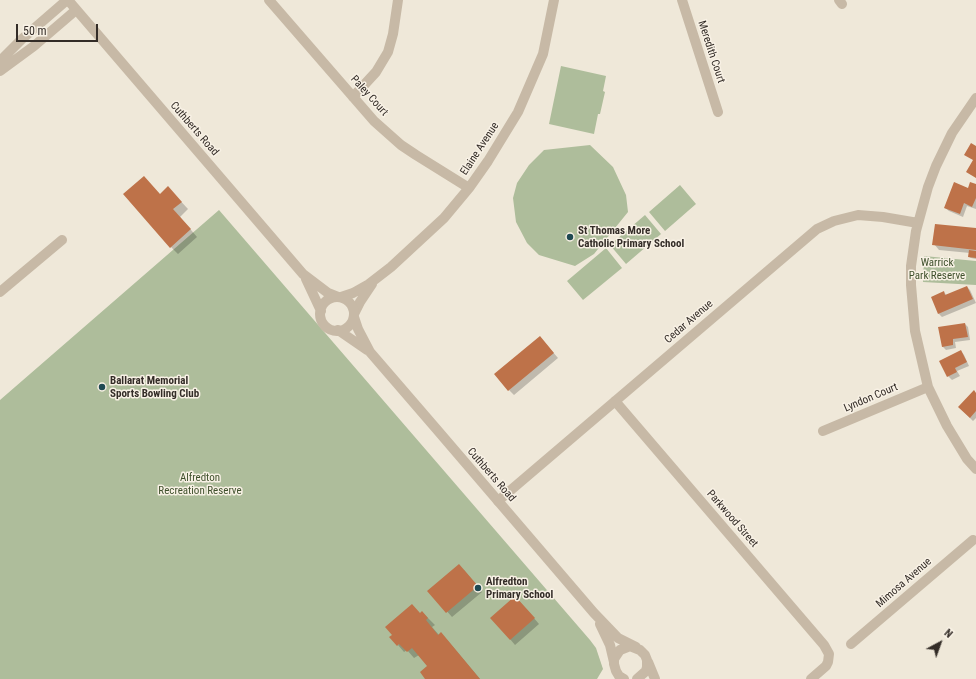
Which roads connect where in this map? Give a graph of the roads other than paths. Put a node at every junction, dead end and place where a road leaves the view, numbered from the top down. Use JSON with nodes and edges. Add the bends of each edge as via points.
{"nodes":[{"id":1,"x":67,"y":0,"type":"edge"},
{"id":2,"x":269,"y":0,"type":"edge"},
{"id":3,"x":398,"y":0,"type":"edge"},
{"id":4,"x":554,"y":0,"type":"edge"},
{"id":5,"x":682,"y":0,"type":"edge"},
{"id":6,"x":76,"y":10,"type":"junction"},
{"id":7,"x":0,"y":61,"type":"edge"},
{"id":8,"x":0,"y":71,"type":"edge"},
{"id":9,"x":353,"y":97,"type":"junction"},
{"id":10,"x":976,"y":98,"type":"edge"},
{"id":11,"x":718,"y":112,"type":"dead end"},
{"id":12,"x":469,"y":188,"type":"junction"},
{"id":13,"x":918,"y":223,"type":"junction"},
{"id":14,"x":62,"y":240,"type":"dead end"},
{"id":15,"x":303,"y":274,"type":"junction"},
{"id":16,"x":376,"y":280,"type":"junction"},
{"id":17,"x":0,"y":292,"type":"edge"},
{"id":18,"x":340,"y":297,"type":"junction"},
{"id":19,"x":321,"y":311,"type":"junction"},
{"id":20,"x":354,"y":316,"type":"junction"},
{"id":21,"x":338,"y":330,"type":"junction"},
{"id":22,"x":370,"y":352,"type":"junction"},
{"id":23,"x":928,"y":387,"type":"junction"},
{"id":24,"x":615,"y":401,"type":"junction"},
{"id":25,"x":822,"y":431,"type":"dead end"},
{"id":26,"x":976,"y":469,"type":"edge"},
{"id":27,"x":498,"y":501,"type":"junction"},
{"id":28,"x":973,"y":540,"type":"dead end"},
{"id":29,"x":594,"y":612,"type":"junction"},
{"id":30,"x":851,"y":644,"type":"dead end"},
{"id":31,"x":636,"y":647,"type":"junction"},
{"id":32,"x":647,"y":660,"type":"junction"},
{"id":33,"x":614,"y":663,"type":"junction"},
{"id":34,"x":610,"y":679,"type":"edge"},
{"id":35,"x":624,"y":679,"type":"edge"},
{"id":36,"x":637,"y":679,"type":"edge"},
{"id":37,"x":655,"y":679,"type":"edge"},
{"id":38,"x":811,"y":679,"type":"edge"}],
"edges":[{"from":1,"to":6,"type":"street","name":"Cuthberts Road"},
{"from":1,"to":7,"type":"street"},
{"from":2,"to":9,"type":"street","name":"Paley Court"},
{"from":3,"to":9,"type":"street","via":[[388,52],[376,72]]},
{"from":4,"to":12,"type":"street","name":"Elaine Avenue","via":[[543,54],[518,112]]},
{"from":5,"to":11,"type":"street","name":"Meredith Court"},
{"from":6,"to":8,"type":"street"},
{"from":6,"to":15,"type":"street","name":"Cuthberts Road"},
{"from":9,"to":12,"type":"street","name":"Paley Court","via":[[374,121],[401,145]]},
{"from":10,"to":13,"type":"street","via":[[959,122],[938,161]]},
{"from":12,"to":16,"type":"street","name":"Elaine Avenue","via":[[429,232]]},
{"from":13,"to":23,"type":"street","via":[[911,266],[911,298],[916,338]]},
{"from":13,"to":24,"type":"street","name":"Cedar Avenue","via":[[883,216],[858,215],[834,221],[817,229]]},
{"from":14,"to":17,"type":"street"},
{"from":15,"to":18,"type":"street","name":"Cuthberts Road","via":[[328,293]]},
{"from":15,"to":19,"type":"street","name":"Cuthberts Road"},
{"from":16,"to":18,"type":"street","name":"Elaine Avenue"},
{"from":16,"to":20,"type":"street","name":"Elaine Avenue","via":[[360,302]]},
{"from":18,"to":19,"type":"street","via":[[327,301]]},
{"from":18,"to":20,"type":"street","via":[[350,302]]},
{"from":19,"to":21,"type":"street","via":[[325,324]]},
{"from":20,"to":21,"type":"street","via":[[348,326]]},
{"from":20,"to":22,"type":"street","name":"Cuthberts Road"},
{"from":21,"to":22,"type":"street","name":"Cuthberts Road"},
{"from":22,"to":27,"type":"street","name":"Cuthberts Road"},
{"from":23,"to":25,"type":"street","name":"Lyndon Court"},
{"from":23,"to":26,"type":"street","via":[[950,432]]},
{"from":24,"to":27,"type":"street","name":"Cedar Avenue"},
{"from":24,"to":38,"type":"street","name":"Parkwood Street","via":[[824,645],[829,654],[827,665]]},
{"from":27,"to":29,"type":"street","name":"Cuthberts Road"},
{"from":28,"to":30,"type":"street","name":"Mimosa Avenue"},
{"from":29,"to":31,"type":"street","name":"Cuthberts Road","via":[[618,638]]},
{"from":29,"to":33,"type":"street","name":"Cuthberts Road","via":[[612,649]]},
{"from":31,"to":32,"type":"street","via":[[644,653]]},
{"from":31,"to":33,"type":"street","via":[[622,648]]},
{"from":32,"to":36,"type":"street","via":[[646,671]]},
{"from":32,"to":37,"type":"street"},
{"from":33,"to":34,"type":"street"},
{"from":33,"to":35,"type":"street","via":[[617,674]]}]}
